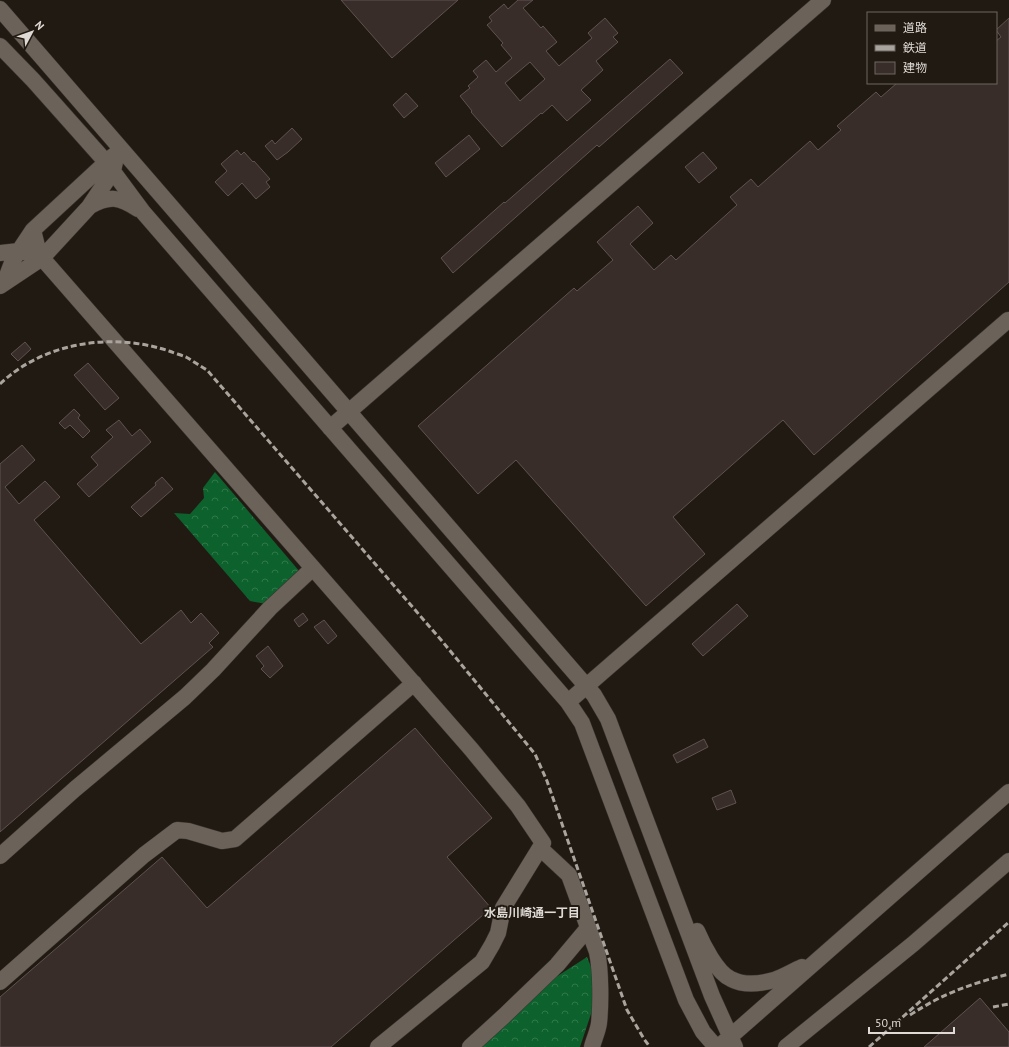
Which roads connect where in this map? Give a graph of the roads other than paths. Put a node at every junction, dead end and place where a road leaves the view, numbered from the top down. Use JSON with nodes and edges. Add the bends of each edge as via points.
{"nodes":[{"id":1,"x":823,"y":0,"type":"edge"},
{"id":2,"x":0,"y":9,"type":"edge"},
{"id":3,"x":0,"y":43,"type":"edge"},
{"id":4,"x":0,"y":46,"type":"edge"},
{"id":5,"x":12,"y":58,"type":"junction"},
{"id":6,"x":114,"y":159,"type":"junction"},
{"id":7,"x":89,"y":207,"type":"junction"},
{"id":8,"x":143,"y":212,"type":"junction"},
{"id":9,"x":33,"y":230,"type":"junction"},
{"id":10,"x":19,"y":251,"type":"junction"},
{"id":11,"x":0,"y":253,"type":"edge"},
{"id":12,"x":42,"y":258,"type":"junction"},
{"id":13,"x":2,"y":284,"type":"edge"},
{"id":14,"x":1009,"y":320,"type":"edge"},
{"id":15,"x":348,"y":412,"type":"junction"},
{"id":16,"x":330,"y":428,"type":"junction"},
{"id":17,"x":313,"y":568,"type":"junction"},
{"id":18,"x":414,"y":683,"type":"junction"},
{"id":19,"x":587,"y":685,"type":"junction"},
{"id":20,"x":568,"y":702,"type":"junction"},
{"id":21,"x":1009,"y":792,"type":"edge"},
{"id":22,"x":652,"y":838,"type":"junction"},
{"id":23,"x":540,"y":848,"type":"junction"},
{"id":24,"x":0,"y":856,"type":"edge"},
{"id":25,"x":1009,"y":862,"type":"edge"},
{"id":26,"x":588,"y":928,"type":"junction"},
{"id":27,"x":814,"y":963,"type":"junction"},
{"id":28,"x":0,"y":982,"type":"edge"},
{"id":29,"x":725,"y":1045,"type":"edge"},
{"id":30,"x":378,"y":1047,"type":"edge"},
{"id":31,"x":470,"y":1047,"type":"edge"},
{"id":32,"x":592,"y":1047,"type":"edge"},
{"id":33,"x":786,"y":1047,"type":"edge"}],
"edges":[{"from":1,"to":15,"type":"lane"},
{"from":2,"to":6,"type":"lane","via":[[94,118]]},
{"from":3,"to":5,"type":"lane"},
{"from":4,"to":5,"type":"lane"},
{"from":5,"to":6,"type":"lane"},
{"from":6,"to":7,"type":"lane"},
{"from":6,"to":8,"type":"lane"},
{"from":6,"to":9,"type":"lane"},
{"from":6,"to":15,"type":"lane"},
{"from":7,"to":8,"type":"lane","via":[[100,200],[110,198],[119,199]]},
{"from":7,"to":12,"type":"lane"},
{"from":8,"to":16,"type":"lane"},
{"from":9,"to":10,"type":"lane"},
{"from":9,"to":12,"type":"lane"},
{"from":10,"to":11,"type":"lane"},
{"from":10,"to":12,"type":"lane"},
{"from":10,"to":13,"type":"lane"},
{"from":12,"to":13,"type":"lane"},
{"from":12,"to":17,"type":"lane"},
{"from":14,"to":19,"type":"lane"},
{"from":15,"to":16,"type":"lane"},
{"from":15,"to":19,"type":"lane"},
{"from":16,"to":20,"type":"lane"},
{"from":17,"to":18,"type":"lane"},
{"from":17,"to":24,"type":"lane","via":[[270,608],[185,697]]},
{"from":18,"to":23,"type":"lane","via":[[518,806],[543,843]]},
{"from":18,"to":28,"type":"lane","via":[[235,839],[222,841],[177,830],[144,855]]},
{"from":19,"to":20,"type":"lane"},
{"from":19,"to":22,"type":"lane","via":[[608,719]]},
{"from":20,"to":29,"type":"lane","via":[[582,723],[686,1000],[703,1032]]},
{"from":21,"to":27,"type":"lane"},
{"from":22,"to":27,"type":"lane","via":[[670,868],[703,945],[730,979],[749,984],[773,980]]},
{"from":22,"to":29,"type":"lane","via":[[712,996]]},
{"from":23,"to":26,"type":"lane","via":[[569,875]]},
{"from":23,"to":30,"type":"lane","via":[[503,908],[498,933],[482,962]]},
{"from":25,"to":33,"type":"lane"},
{"from":26,"to":31,"type":"lane","via":[[557,965]]},
{"from":26,"to":32,"type":"lane","via":[[599,960],[599,1024]]},
{"from":27,"to":29,"type":"lane"}]}
